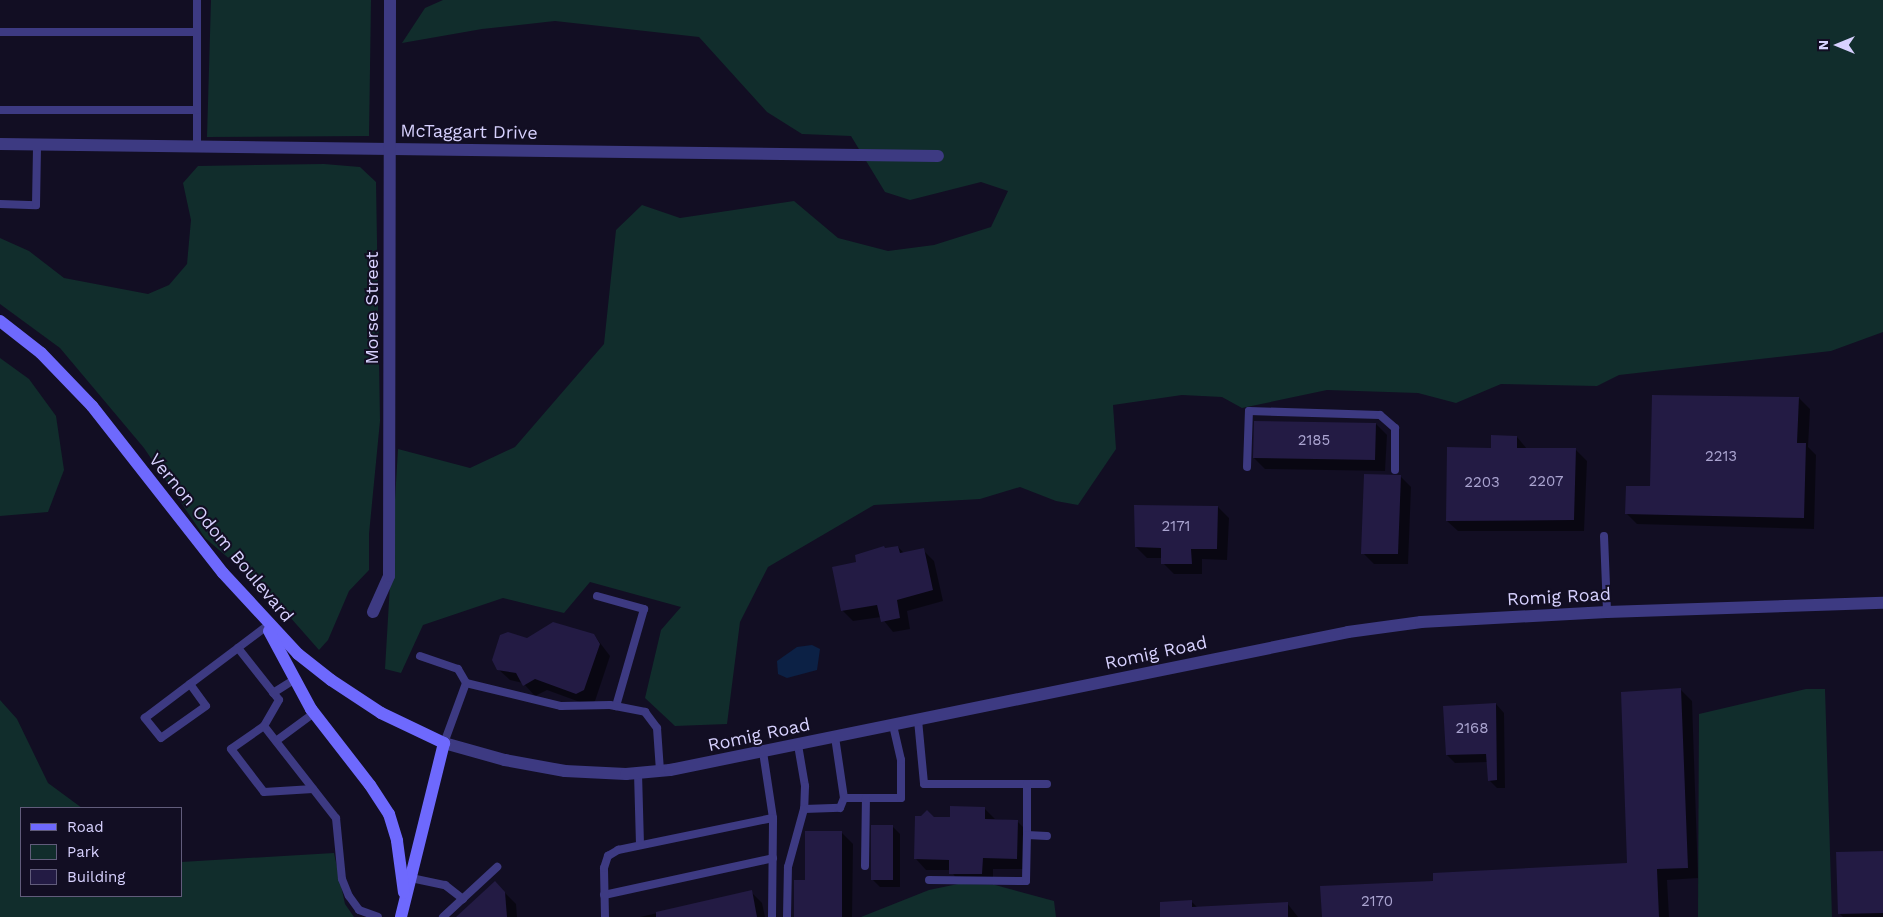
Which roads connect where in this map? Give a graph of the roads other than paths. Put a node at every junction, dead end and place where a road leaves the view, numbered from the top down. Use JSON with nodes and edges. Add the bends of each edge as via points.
{"nodes":[{"id":1,"x":197,"y":0,"type":"edge"},
{"id":2,"x":390,"y":0,"type":"edge"},
{"id":3,"x":0,"y":32,"type":"edge"},
{"id":4,"x":197,"y":32,"type":"junction"},
{"id":5,"x":0,"y":110,"type":"edge"},
{"id":6,"x":196,"y":110,"type":"junction"},
{"id":7,"x":0,"y":144,"type":"edge"},
{"id":8,"x":37,"y":144,"type":"junction"},
{"id":9,"x":196,"y":146,"type":"junction"},
{"id":10,"x":390,"y":148,"type":"junction"},
{"id":11,"x":938,"y":156,"type":"dead end"},
{"id":12,"x":0,"y":204,"type":"edge"},
{"id":13,"x":0,"y":321,"type":"edge"},
{"id":14,"x":1248,"y":467,"type":"dead end"},
{"id":15,"x":1395,"y":470,"type":"dead end"},
{"id":16,"x":1604,"y":536,"type":"dead end"},
{"id":17,"x":597,"y":596,"type":"dead end"},
{"id":18,"x":1883,"y":603,"type":"edge"},
{"id":19,"x":373,"y":612,"type":"dead end"},
{"id":20,"x":1607,"y":612,"type":"junction"},
{"id":21,"x":265,"y":623,"type":"junction"},
{"id":22,"x":238,"y":648,"type":"junction"},
{"id":23,"x":420,"y":656,"type":"dead end"},
{"id":24,"x":295,"y":679,"type":"junction"},
{"id":25,"x":466,"y":683,"type":"junction"},
{"id":26,"x":190,"y":684,"type":"junction"},
{"id":27,"x":273,"y":693,"type":"junction"},
{"id":28,"x":616,"y":706,"type":"junction"},
{"id":29,"x":314,"y":713,"type":"junction"},
{"id":30,"x":918,"y":720,"type":"junction"},
{"id":31,"x":893,"y":725,"type":"junction"},
{"id":32,"x":264,"y":726,"type":"junction"},
{"id":33,"x":835,"y":737,"type":"junction"},
{"id":34,"x":276,"y":741,"type":"junction"},
{"id":35,"x":444,"y":743,"type":"junction"},
{"id":36,"x":798,"y":744,"type":"junction"},
{"id":37,"x":763,"y":752,"type":"junction"},
{"id":38,"x":660,"y":771,"type":"junction"},
{"id":39,"x":638,"y":773,"type":"junction"},
{"id":40,"x":1027,"y":784,"type":"junction"},
{"id":41,"x":1048,"y":784,"type":"dead end"},
{"id":42,"x":313,"y":789,"type":"junction"},
{"id":43,"x":844,"y":798,"type":"junction"},
{"id":44,"x":866,"y":798,"type":"junction"},
{"id":45,"x":804,"y":809,"type":"junction"},
{"id":46,"x":773,"y":818,"type":"junction"},
{"id":47,"x":1027,"y":836,"type":"junction"},
{"id":48,"x":1047,"y":836,"type":"dead end"},
{"id":49,"x":640,"y":845,"type":"junction"},
{"id":50,"x":773,"y":858,"type":"junction"},
{"id":51,"x":865,"y":866,"type":"dead end"},
{"id":52,"x":497,"y":867,"type":"dead end"},
{"id":53,"x":411,"y":878,"type":"junction"},
{"id":54,"x":930,"y":880,"type":"dead end"},
{"id":55,"x":604,"y":895,"type":"junction"},
{"id":56,"x":462,"y":899,"type":"junction"},
{"id":57,"x":406,"y":900,"type":"junction"},
{"id":58,"x":378,"y":917,"type":"edge"},
{"id":59,"x":401,"y":917,"type":"edge"},
{"id":60,"x":443,"y":917,"type":"edge"},
{"id":61,"x":605,"y":917,"type":"edge"},
{"id":62,"x":772,"y":917,"type":"edge"},
{"id":63,"x":787,"y":917,"type":"edge"}],
"edges":[{"from":1,"to":4,"type":"lane"},
{"from":2,"to":10,"type":"street","name":"Morse Street"},
{"from":3,"to":4,"type":"lane"},
{"from":4,"to":6,"type":"lane"},
{"from":5,"to":6,"type":"lane"},
{"from":6,"to":9,"type":"lane"},
{"from":7,"to":8,"type":"street","name":"McTaggart Drive"},
{"from":8,"to":9,"type":"street","name":"McTaggart Drive"},
{"from":8,"to":12,"type":"lane","via":[[36,205]]},
{"from":9,"to":10,"type":"street","name":"McTaggart Drive"},
{"from":10,"to":11,"type":"street","name":"McTaggart Drive"},
{"from":10,"to":19,"type":"street","name":"Morse Street","via":[[388,576]]},
{"from":13,"to":21,"type":"main road","name":"Vernon Odom Boulevard","via":[[40,353],[92,406]]},
{"from":14,"to":15,"type":"lane","via":[[1249,411],[1380,415],[1395,428]]},
{"from":16,"to":20,"type":"lane"},
{"from":17,"to":28,"type":"lane","via":[[644,608]]},
{"from":18,"to":20,"type":"street","name":"Romig Road"},
{"from":20,"to":30,"type":"street","name":"Romig Road","via":[[1421,622],[1348,632]]},
{"from":21,"to":22,"type":"lane"},
{"from":21,"to":24,"type":"main road"},
{"from":21,"to":35,"type":"main road","name":"Vernon Odom Boulevard","via":[[331,680],[398,722]]},
{"from":22,"to":26,"type":"lane"},
{"from":22,"to":27,"type":"lane"},
{"from":23,"to":25,"type":"lane","via":[[458,669]]},
{"from":24,"to":27,"type":"lane"},
{"from":24,"to":29,"type":"main road"},
{"from":25,"to":28,"type":"lane","via":[[561,706]]},
{"from":25,"to":35,"type":"lane"},
{"from":26,"to":26,"type":"lane","via":[[145,718],[161,738],[206,706]]},
{"from":27,"to":32,"type":"lane","via":[[279,700]]},
{"from":28,"to":38,"type":"lane","via":[[645,712],[652,719],[657,728]]},
{"from":29,"to":34,"type":"lane"},
{"from":29,"to":57,"type":"main road","via":[[389,814],[397,841]]},
{"from":30,"to":31,"type":"street","name":"Romig Road"},
{"from":30,"to":40,"type":"lane","via":[[924,784]]},
{"from":31,"to":33,"type":"street","name":"Romig Road"},
{"from":31,"to":44,"type":"lane","via":[[901,760],[901,798]]},
{"from":32,"to":34,"type":"lane"},
{"from":32,"to":42,"type":"lane","via":[[231,748],[264,792]]},
{"from":33,"to":36,"type":"street","name":"Romig Road"},
{"from":33,"to":43,"type":"lane"},
{"from":34,"to":42,"type":"lane"},
{"from":35,"to":39,"type":"street","name":"Romig Road","via":[[546,768],[586,773]]},
{"from":35,"to":53,"type":"main road"},
{"from":36,"to":37,"type":"street","name":"Romig Road"},
{"from":36,"to":45,"type":"lane","via":[[805,786]]},
{"from":37,"to":38,"type":"street","name":"Romig Road"},
{"from":37,"to":46,"type":"lane"},
{"from":38,"to":39,"type":"street","name":"Romig Road"},
{"from":39,"to":49,"type":"lane"},
{"from":40,"to":41,"type":"lane"},
{"from":40,"to":47,"type":"lane"},
{"from":42,"to":58,"type":"lane","via":[[336,818],[342,878],[349,896],[359,910]]},
{"from":43,"to":44,"type":"lane"},
{"from":43,"to":45,"type":"lane","via":[[840,808]]},
{"from":44,"to":51,"type":"lane"},
{"from":45,"to":63,"type":"lane","via":[[788,867]]},
{"from":46,"to":49,"type":"lane"},
{"from":46,"to":50,"type":"lane"},
{"from":47,"to":48,"type":"lane"},
{"from":47,"to":54,"type":"lane","via":[[1026,881]]},
{"from":49,"to":55,"type":"lane","via":[[608,856],[604,868]]},
{"from":50,"to":55,"type":"lane"},
{"from":50,"to":62,"type":"lane"},
{"from":52,"to":56,"type":"lane"},
{"from":53,"to":56,"type":"lane","via":[[445,885]]},
{"from":53,"to":57,"type":"main road"},
{"from":55,"to":61,"type":"lane"},
{"from":56,"to":60,"type":"lane"},
{"from":57,"to":59,"type":"main road"}]}
